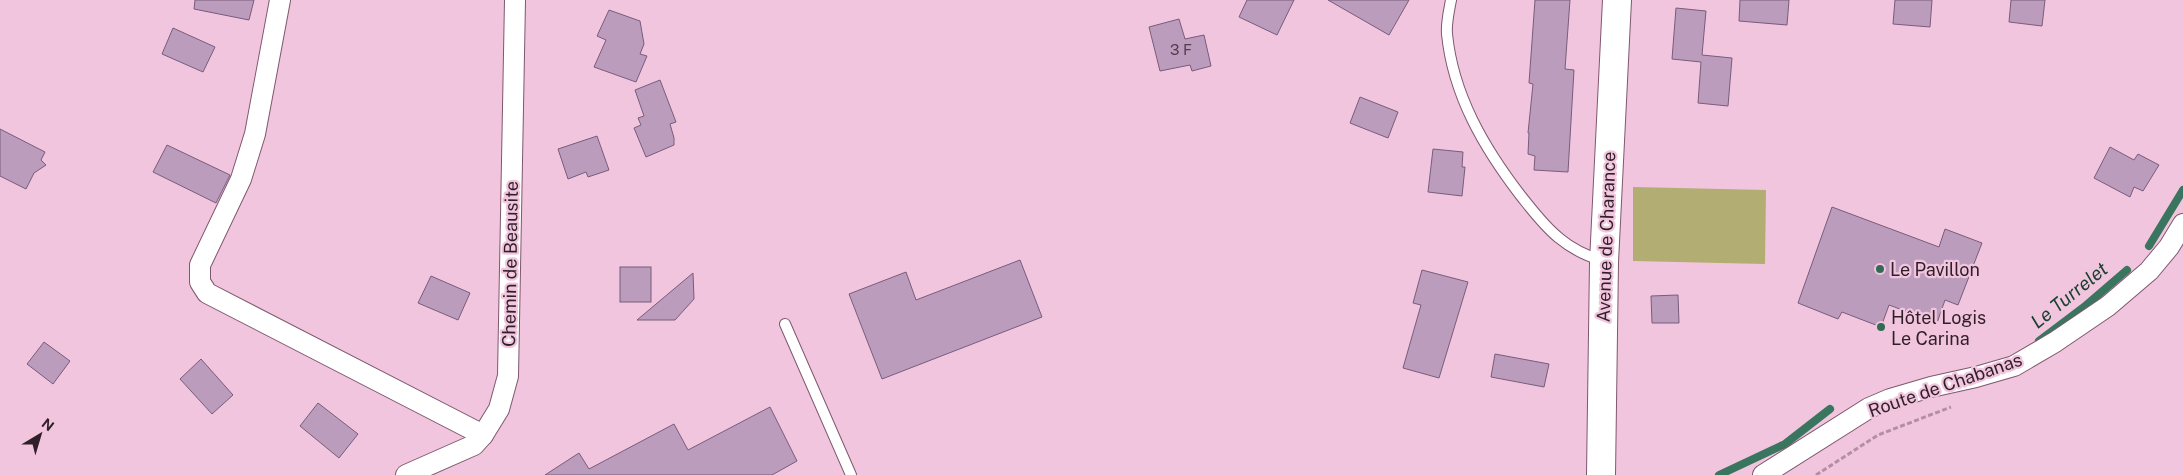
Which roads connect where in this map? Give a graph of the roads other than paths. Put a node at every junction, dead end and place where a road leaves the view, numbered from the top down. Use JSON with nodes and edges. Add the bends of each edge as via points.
{"nodes":[{"id":1,"x":280,"y":0,"type":"edge"},
{"id":2,"x":515,"y":0,"type":"edge"},
{"id":3,"x":1451,"y":0,"type":"edge"},
{"id":4,"x":1617,"y":0,"type":"edge"},
{"id":5,"x":2183,"y":224,"type":"edge"},
{"id":6,"x":1604,"y":262,"type":"junction"},
{"id":7,"x":785,"y":324,"type":"dead end"},
{"id":8,"x":483,"y":435,"type":"junction"},
{"id":9,"x":406,"y":475,"type":"edge"},
{"id":10,"x":851,"y":475,"type":"edge"},
{"id":11,"x":1601,"y":475,"type":"edge"},
{"id":12,"x":1763,"y":475,"type":"edge"}],
"edges":[{"from":1,"to":8,"type":"street","via":[[256,134],[241,179],[200,265],[200,282],[207,293]]},
{"from":2,"to":8,"type":"street","name":"Chemin de Beausite","via":[[508,376],[499,409]]},
{"from":3,"to":6,"type":"lane","via":[[1446,33],[1458,88],[1480,138],[1543,224],[1586,256]]},
{"from":4,"to":6,"type":"street","name":"Avenue de Charance"},
{"from":5,"to":12,"type":"street","name":"Route de Chabanas","via":[[2149,271],[2108,306],[2055,342],[2014,366],[1931,387],[1869,408]]},
{"from":6,"to":11,"type":"street","name":"Avenue de Charance"},
{"from":7,"to":10,"type":"lane"},
{"from":8,"to":9,"type":"street","name":"Chemin de Beausite","via":[[474,445]]}]}
